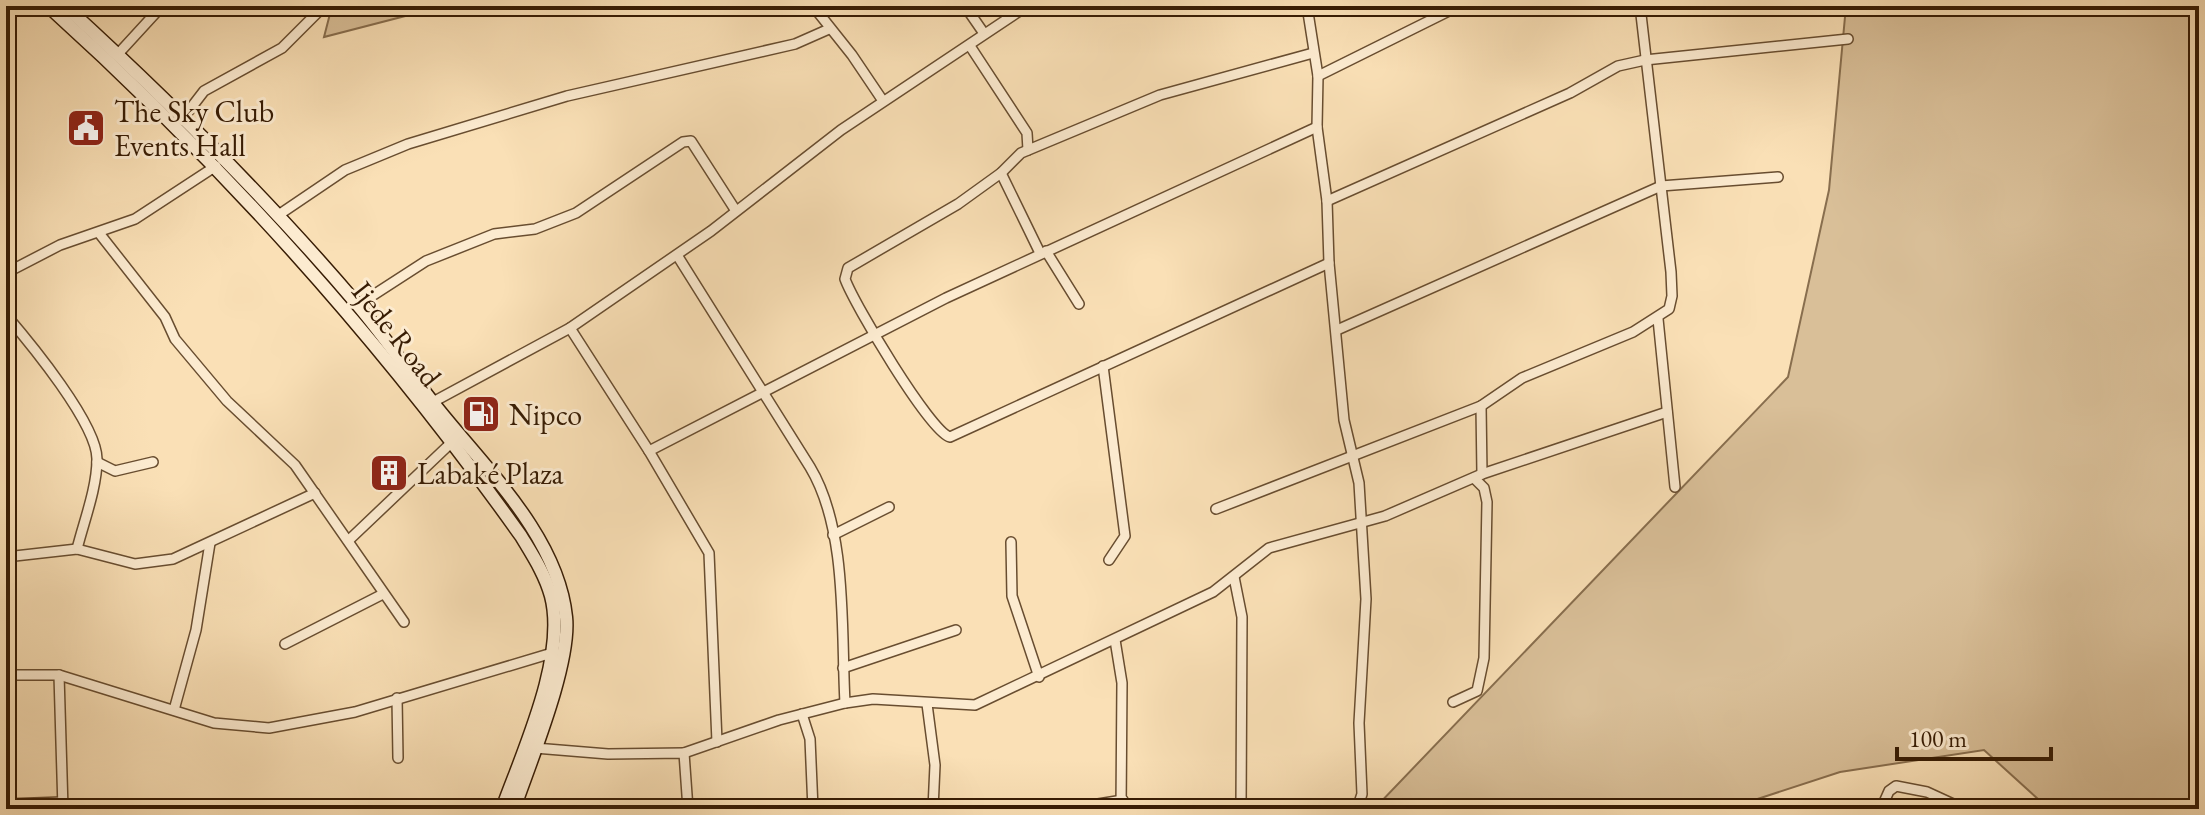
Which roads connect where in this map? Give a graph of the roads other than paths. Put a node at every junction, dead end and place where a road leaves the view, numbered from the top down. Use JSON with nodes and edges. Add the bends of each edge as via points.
{"nodes":[{"id":1,"x":48,"y":6,"type":"edge"},
{"id":2,"x":65,"y":6,"type":"edge"},
{"id":3,"x":162,"y":6,"type":"edge"},
{"id":4,"x":324,"y":6,"type":"edge"},
{"id":5,"x":813,"y":6,"type":"edge"},
{"id":6,"x":965,"y":6,"type":"edge"},
{"id":7,"x":1027,"y":6,"type":"edge"},
{"id":8,"x":1307,"y":6,"type":"edge"},
{"id":9,"x":1459,"y":6,"type":"edge"},
{"id":10,"x":1640,"y":6,"type":"edge"},
{"id":11,"x":829,"y":29,"type":"junction"},
{"id":12,"x":983,"y":32,"type":"junction"},
{"id":13,"x":1848,"y":39,"type":"dead end"},
{"id":14,"x":970,"y":46,"type":"junction"},
{"id":15,"x":1313,"y":53,"type":"junction"},
{"id":16,"x":118,"y":54,"type":"junction"},
{"id":17,"x":1645,"y":60,"type":"junction"},
{"id":18,"x":1318,"y":76,"type":"junction"},
{"id":19,"x":883,"y":101,"type":"junction"},
{"id":20,"x":184,"y":117,"type":"junction"},
{"id":21,"x":1317,"y":127,"type":"junction"},
{"id":22,"x":1028,"y":150,"type":"junction"},
{"id":23,"x":216,"y":166,"type":"junction"},
{"id":24,"x":1001,"y":173,"type":"junction"},
{"id":25,"x":1778,"y":177,"type":"dead end"},
{"id":26,"x":1661,"y":186,"type":"junction"},
{"id":27,"x":1327,"y":201,"type":"junction"},
{"id":28,"x":736,"y":211,"type":"junction"},
{"id":29,"x":277,"y":216,"type":"junction"},
{"id":30,"x":99,"y":233,"type":"junction"},
{"id":31,"x":1043,"y":252,"type":"junction"},
{"id":32,"x":677,"y":255,"type":"junction"},
{"id":33,"x":1329,"y":263,"type":"junction"},
{"id":34,"x":6,"y":273,"type":"edge"},
{"id":35,"x":1079,"y":304,"type":"dead end"},
{"id":36,"x":358,"y":305,"type":"junction"},
{"id":37,"x":6,"y":315,"type":"edge"},
{"id":38,"x":1658,"y":319,"type":"junction"},
{"id":39,"x":570,"y":328,"type":"junction"},
{"id":40,"x":1337,"y":330,"type":"junction"},
{"id":41,"x":876,"y":336,"type":"junction"},
{"id":42,"x":1103,"y":366,"type":"junction"},
{"id":43,"x":763,"y":393,"type":"junction"},
{"id":44,"x":433,"y":402,"type":"junction"},
{"id":45,"x":1481,"y":406,"type":"junction"},
{"id":46,"x":1667,"y":412,"type":"junction"},
{"id":47,"x":451,"y":443,"type":"junction"},
{"id":48,"x":649,"y":451,"type":"junction"},
{"id":49,"x":1350,"y":456,"type":"junction"},
{"id":50,"x":97,"y":462,"type":"junction"},
{"id":51,"x":153,"y":462,"type":"dead end"},
{"id":52,"x":1478,"y":476,"type":"junction"},
{"id":53,"x":1675,"y":487,"type":"dead end"},
{"id":54,"x":315,"y":493,"type":"junction"},
{"id":55,"x":889,"y":507,"type":"dead end"},
{"id":56,"x":1216,"y":509,"type":"dead end"},
{"id":57,"x":1361,"y":523,"type":"junction"},
{"id":58,"x":833,"y":535,"type":"junction"},
{"id":59,"x":349,"y":540,"type":"junction"},
{"id":60,"x":1011,"y":542,"type":"dead end"},
{"id":61,"x":210,"y":543,"type":"junction"},
{"id":62,"x":77,"y":549,"type":"junction"},
{"id":63,"x":6,"y":557,"type":"edge"},
{"id":64,"x":1109,"y":560,"type":"dead end"},
{"id":65,"x":1234,"y":577,"type":"junction"},
{"id":66,"x":383,"y":594,"type":"junction"},
{"id":67,"x":404,"y":622,"type":"dead end"},
{"id":68,"x":956,"y":630,"type":"dead end"},
{"id":69,"x":1115,"y":640,"type":"junction"},
{"id":70,"x":285,"y":644,"type":"dead end"},
{"id":71,"x":552,"y":653,"type":"junction"},
{"id":72,"x":843,"y":668,"type":"junction"},
{"id":73,"x":6,"y":675,"type":"edge"},
{"id":74,"x":59,"y":675,"type":"junction"},
{"id":75,"x":1039,"y":677,"type":"junction"},
{"id":76,"x":397,"y":698,"type":"junction"},
{"id":77,"x":1453,"y":702,"type":"dead end"},
{"id":78,"x":845,"y":703,"type":"junction"},
{"id":79,"x":927,"y":704,"type":"junction"},
{"id":80,"x":174,"y":710,"type":"junction"},
{"id":81,"x":802,"y":714,"type":"junction"},
{"id":82,"x":717,"y":742,"type":"junction"},
{"id":83,"x":535,"y":748,"type":"junction"},
{"id":84,"x":684,"y":753,"type":"junction"},
{"id":85,"x":398,"y":758,"type":"dead end"},
{"id":86,"x":6,"y":804,"type":"edge"},
{"id":87,"x":1122,"y":805,"type":"edge"},
{"id":88,"x":63,"y":806,"type":"edge"},
{"id":89,"x":502,"y":809,"type":"edge"},
{"id":90,"x":514,"y":809,"type":"edge"},
{"id":91,"x":688,"y":809,"type":"edge"},
{"id":92,"x":813,"y":809,"type":"edge"},
{"id":93,"x":933,"y":809,"type":"edge"},
{"id":94,"x":1067,"y":809,"type":"edge"},
{"id":95,"x":1241,"y":809,"type":"edge"},
{"id":96,"x":1357,"y":809,"type":"edge"},
{"id":97,"x":1881,"y":809,"type":"edge"},
{"id":98,"x":1964,"y":809,"type":"edge"}],
"edges":[{"from":1,"to":23,"type":"main road","name":"Ijede Road"},
{"from":2,"to":16,"type":"main road","name":"Ijede Road"},
{"from":3,"to":16,"type":"street"},
{"from":4,"to":20,"type":"street","via":[[282,48],[204,91]]},
{"from":5,"to":11,"type":"street"},
{"from":6,"to":12,"type":"street"},
{"from":7,"to":12,"type":"street"},
{"from":8,"to":15,"type":"street"},
{"from":9,"to":18,"type":"street"},
{"from":10,"to":17,"type":"street"},
{"from":11,"to":19,"type":"street"},
{"from":11,"to":29,"type":"street","via":[[795,44],[567,96],[408,144],[345,170]]},
{"from":12,"to":14,"type":"street"},
{"from":13,"to":17,"type":"street"},
{"from":14,"to":19,"type":"street"},
{"from":14,"to":22,"type":"street","via":[[1027,133]]},
{"from":15,"to":18,"type":"street"},
{"from":15,"to":22,"type":"street","via":[[1160,95]]},
{"from":16,"to":20,"type":"main road","name":"Ijede Road"},
{"from":17,"to":26,"type":"street"},
{"from":17,"to":27,"type":"street","via":[[1618,66],[1570,93]]},
{"from":18,"to":21,"type":"street"},
{"from":19,"to":28,"type":"street"},
{"from":20,"to":29,"type":"main road","name":"Ijede Road"},
{"from":21,"to":27,"type":"street"},
{"from":21,"to":31,"type":"street"},
{"from":22,"to":24,"type":"street"},
{"from":23,"to":30,"type":"street","via":[[135,219]]},
{"from":23,"to":47,"type":"main road","name":"Ijede Road","via":[[348,311]]},
{"from":24,"to":31,"type":"street"},
{"from":24,"to":41,"type":"street","via":[[919,230],[848,268],[846,284]]},
{"from":25,"to":26,"type":"street"},
{"from":26,"to":38,"type":"street","via":[[1672,296],[1669,309]]},
{"from":26,"to":40,"type":"street"},
{"from":27,"to":33,"type":"street"},
{"from":28,"to":32,"type":"street"},
{"from":28,"to":36,"type":"street","via":[[689,141],[576,213],[535,229],[494,234],[426,261]]},
{"from":29,"to":36,"type":"main road","name":"Ijede Road"},
{"from":30,"to":34,"type":"street","via":[[60,245]]},
{"from":30,"to":54,"type":"street","via":[[227,401],[295,465]]},
{"from":31,"to":35,"type":"street"},
{"from":31,"to":41,"type":"street"},
{"from":32,"to":39,"type":"street"},
{"from":32,"to":43,"type":"street"},
{"from":33,"to":40,"type":"street"},
{"from":33,"to":42,"type":"street"},
{"from":36,"to":44,"type":"main road","name":"Ijede Road"},
{"from":37,"to":50,"type":"street","via":[[78,408]]},
{"from":38,"to":45,"type":"street","via":[[1522,378]]},
{"from":38,"to":46,"type":"street"},
{"from":39,"to":44,"type":"street"},
{"from":39,"to":48,"type":"street"},
{"from":40,"to":49,"type":"street"},
{"from":41,"to":42,"type":"street","via":[[906,386],[947,437]]},
{"from":41,"to":43,"type":"street"},
{"from":42,"to":64,"type":"street","via":[[1125,536]]},
{"from":43,"to":48,"type":"street"},
{"from":43,"to":58,"type":"street","via":[[822,487]]},
{"from":44,"to":83,"type":"main road","name":"Ijede Road","via":[[532,531],[563,596],[566,640]]},
{"from":45,"to":49,"type":"street"},
{"from":45,"to":52,"type":"street"},
{"from":46,"to":52,"type":"street"},
{"from":46,"to":53,"type":"street"},
{"from":47,"to":59,"type":"street"},
{"from":47,"to":71,"type":"main road","name":"Ijede Road","via":[[544,575],[555,621]]},
{"from":48,"to":82,"type":"street","via":[[709,553]]},
{"from":49,"to":56,"type":"street"},
{"from":49,"to":57,"type":"street","via":[[1359,483]]},
{"from":50,"to":51,"type":"street","via":[[115,471]]},
{"from":50,"to":62,"type":"street"},
{"from":52,"to":57,"type":"street","via":[[1407,509]]},
{"from":52,"to":77,"type":"street","via":[[1487,502],[1484,658],[1477,691]]},
{"from":54,"to":59,"type":"street"},
{"from":54,"to":61,"type":"street"},
{"from":55,"to":58,"type":"street"},
{"from":57,"to":65,"type":"street","via":[[1269,548]]},
{"from":57,"to":96,"type":"street","via":[[1366,599],[1359,723],[1362,794]]},
{"from":58,"to":72,"type":"street"},
{"from":59,"to":66,"type":"street"},
{"from":60,"to":75,"type":"street","via":[[1012,596]]},
{"from":61,"to":62,"type":"street","via":[[173,559],[135,564]]},
{"from":61,"to":80,"type":"street","via":[[198,621]]},
{"from":62,"to":63,"type":"street"},
{"from":65,"to":69,"type":"street"},
{"from":65,"to":95,"type":"street","via":[[1242,617]]},
{"from":66,"to":67,"type":"street"},
{"from":66,"to":70,"type":"street"},
{"from":68,"to":72,"type":"street"},
{"from":69,"to":75,"type":"street"},
{"from":69,"to":87,"type":"street","via":[[1122,683]]},
{"from":71,"to":76,"type":"street"},
{"from":71,"to":89,"type":"main road","name":"Ijede Road"},
{"from":72,"to":78,"type":"street"},
{"from":73,"to":74,"type":"street"},
{"from":74,"to":80,"type":"street"},
{"from":74,"to":88,"type":"street"},
{"from":75,"to":79,"type":"street","via":[[975,705]]},
{"from":76,"to":80,"type":"street","via":[[285,727],[234,726]]},
{"from":76,"to":85,"type":"street"},
{"from":78,"to":79,"type":"street","via":[[873,699]]},
{"from":78,"to":81,"type":"street"},
{"from":79,"to":93,"type":"street","via":[[935,765]]},
{"from":81,"to":82,"type":"street"},
{"from":81,"to":92,"type":"street","via":[[810,739]]},
{"from":82,"to":84,"type":"street"},
{"from":83,"to":84,"type":"street"},
{"from":83,"to":90,"type":"main road","name":"Ijede Road"},
{"from":84,"to":91,"type":"street"},
{"from":86,"to":88,"type":"street"},
{"from":87,"to":94,"type":"street"},
{"from":97,"to":98,"type":"street","via":[[1896,786],[1927,792]]}]}
